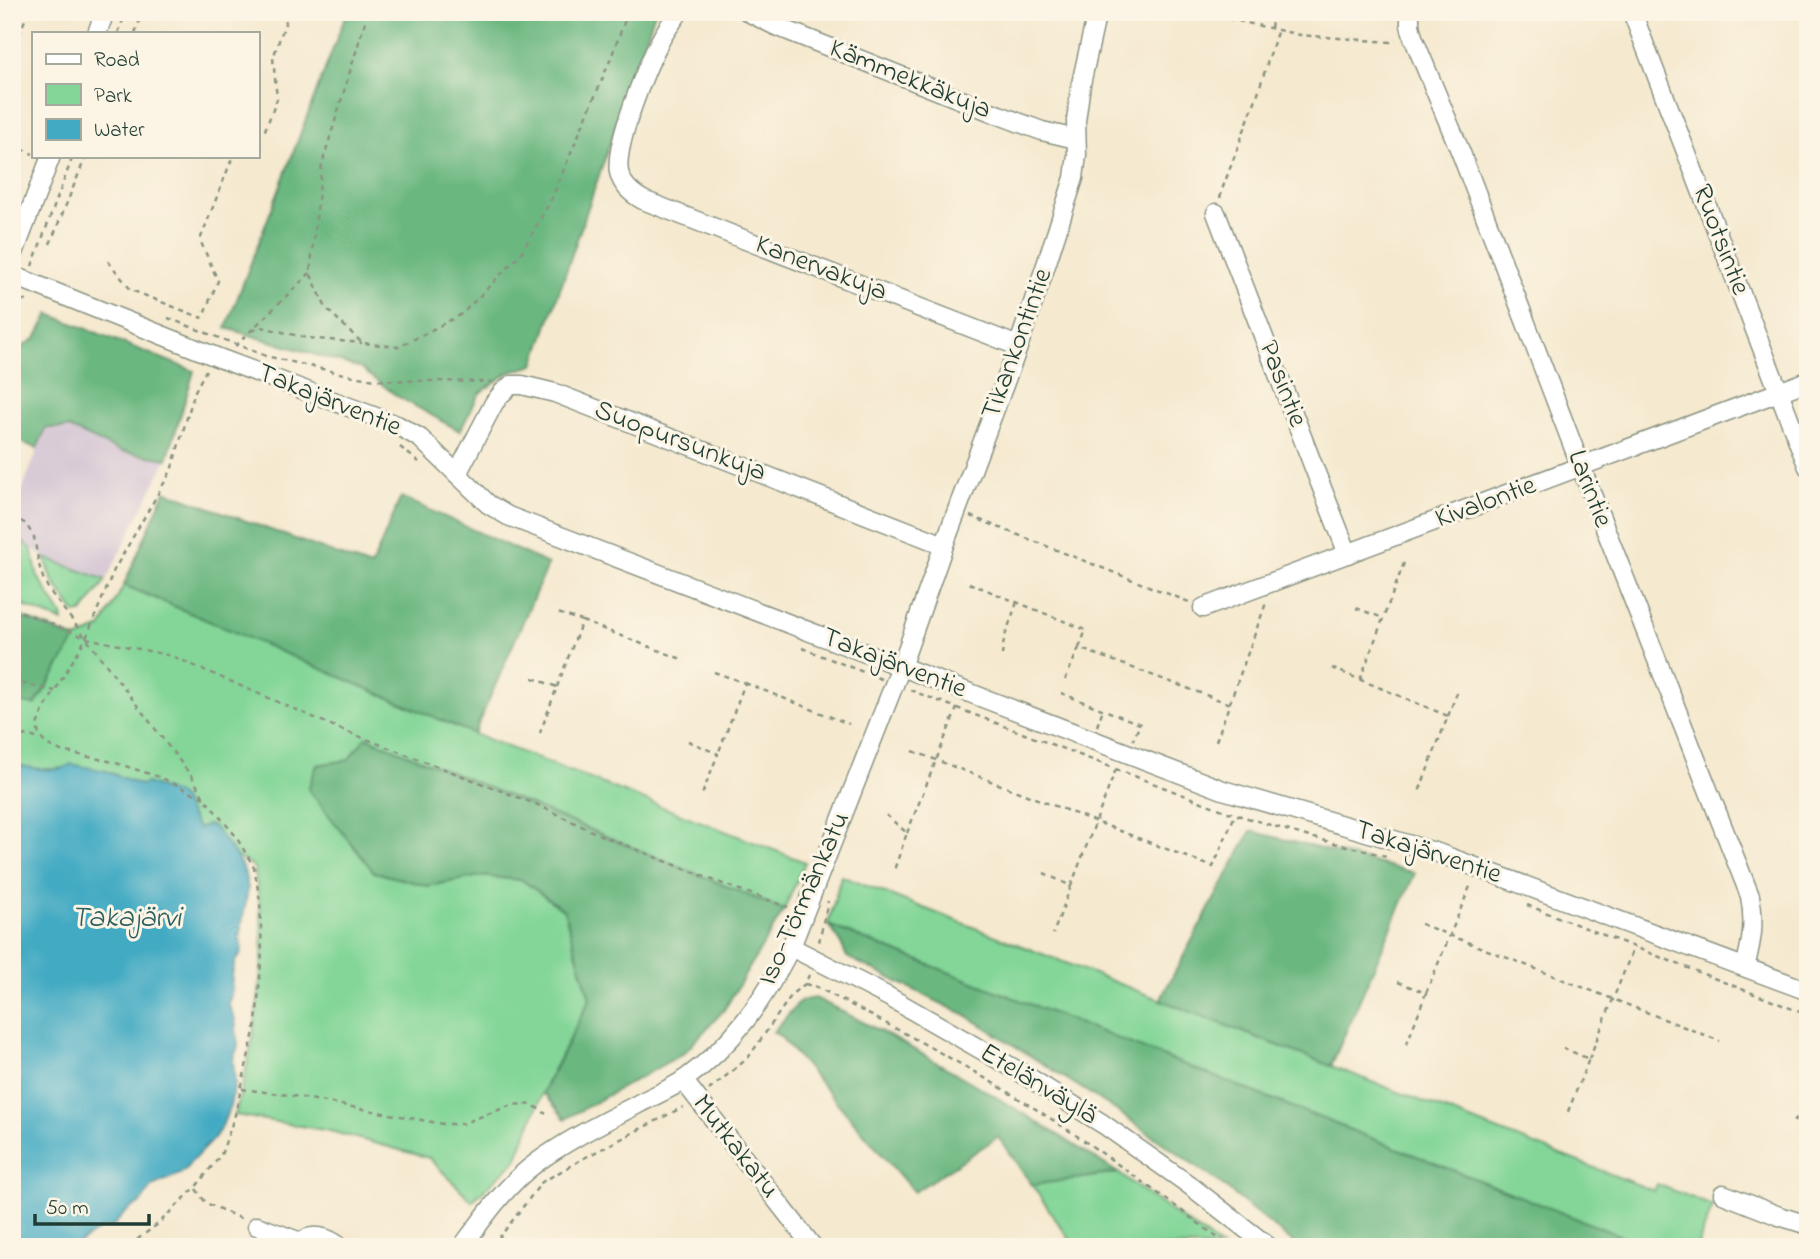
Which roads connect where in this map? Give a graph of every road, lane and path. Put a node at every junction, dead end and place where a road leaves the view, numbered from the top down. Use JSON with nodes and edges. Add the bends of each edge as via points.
{"nodes":[{"id":1,"x":28,"y":12,"type":"edge"},
{"id":2,"x":105,"y":12,"type":"edge"},
{"id":3,"x":126,"y":12,"type":"edge"},
{"id":4,"x":143,"y":12,"type":"edge"},
{"id":5,"x":289,"y":12,"type":"edge"},
{"id":6,"x":368,"y":12,"type":"edge"},
{"id":7,"x":628,"y":12,"type":"edge"},
{"id":8,"x":680,"y":12,"type":"edge"},
{"id":9,"x":748,"y":12,"type":"edge"},
{"id":10,"x":1097,"y":12,"type":"edge"},
{"id":11,"x":1199,"y":12,"type":"edge"},
{"id":12,"x":1273,"y":12,"type":"edge"},
{"id":13,"x":1410,"y":12,"type":"edge"},
{"id":14,"x":1632,"y":12,"type":"edge"},
{"id":15,"x":1271,"y":28,"type":"junction"},
{"id":16,"x":1278,"y":29,"type":"junction"},
{"id":17,"x":97,"y":32,"type":"edge"},
{"id":18,"x":118,"y":32,"type":"edge"},
{"id":19,"x":135,"y":32,"type":"edge"},
{"id":20,"x":1413,"y":37,"type":"junction"},
{"id":21,"x":12,"y":53,"type":"edge"},
{"id":22,"x":259,"y":135,"type":"edge"},
{"id":23,"x":1076,"y":139,"type":"junction"},
{"id":24,"x":12,"y":145,"type":"edge"},
{"id":25,"x":32,"y":154,"type":"edge"},
{"id":26,"x":50,"y":158,"type":"edge"},
{"id":27,"x":72,"y":158,"type":"edge"},
{"id":28,"x":85,"y":158,"type":"edge"},
{"id":29,"x":232,"y":158,"type":"edge"},
{"id":30,"x":1216,"y":214,"type":"joint"},
{"id":31,"x":50,"y":244,"type":"dead end"},
{"id":32,"x":12,"y":258,"type":"edge"},
{"id":33,"x":108,"y":261,"type":"dead end"},
{"id":34,"x":310,"y":273,"type":"junction"},
{"id":35,"x":19,"y":278,"type":"edge"},
{"id":36,"x":160,"y":315,"type":"dead end"},
{"id":37,"x":12,"y":318,"type":"edge"},
{"id":38,"x":249,"y":332,"type":"junction"},
{"id":39,"x":362,"y":343,"type":"junction"},
{"id":40,"x":237,"y":345,"type":"junction"},
{"id":41,"x":1018,"y":346,"type":"junction"},
{"id":42,"x":219,"y":358,"type":"junction"},
{"id":43,"x":1808,"y":381,"type":"edge"},
{"id":44,"x":511,"y":385,"type":"junction"},
{"id":45,"x":1779,"y":392,"type":"junction"},
{"id":46,"x":1581,"y":467,"type":"junction"},
{"id":47,"x":1808,"y":467,"type":"edge"},
{"id":48,"x":457,"y":474,"type":"junction"},
{"id":49,"x":957,"y":511,"type":"junction"},
{"id":50,"x":12,"y":516,"type":"edge"},
{"id":51,"x":944,"y":545,"type":"junction"},
{"id":52,"x":1348,"y":554,"type":"junction"},
{"id":53,"x":1404,"y":563,"type":"dead end"},
{"id":54,"x":1273,"y":582,"type":"junction"},
{"id":55,"x":969,"y":583,"type":"dead end"},
{"id":56,"x":1017,"y":603,"type":"junction"},
{"id":57,"x":12,"y":608,"type":"edge"},
{"id":58,"x":1203,"y":608,"type":"joint"},
{"id":59,"x":1356,"y":608,"type":"dead end"},
{"id":60,"x":558,"y":613,"type":"dead end"},
{"id":61,"x":1383,"y":618,"type":"junction"},
{"id":62,"x":582,"y":621,"type":"junction"},
{"id":63,"x":86,"y":638,"type":"junction"},
{"id":64,"x":1079,"y":648,"type":"junction"},
{"id":65,"x":1002,"y":655,"type":"dead end"},
{"id":66,"x":684,"y":660,"type":"dead end"},
{"id":67,"x":901,"y":667,"type":"junction"},
{"id":68,"x":1332,"y":668,"type":"dead end"},
{"id":69,"x":714,"y":671,"type":"dead end"},
{"id":70,"x":533,"y":678,"type":"dead end"},
{"id":71,"x":1065,"y":680,"type":"dead end"},
{"id":72,"x":1360,"y":680,"type":"junction"},
{"id":73,"x":12,"y":681,"type":"edge"},
{"id":74,"x":745,"y":683,"type":"junction"},
{"id":75,"x":557,"y":687,"type":"junction"},
{"id":76,"x":1459,"y":688,"type":"dead end"},
{"id":77,"x":55,"y":691,"type":"junction"},
{"id":78,"x":1061,"y":693,"type":"dead end"},
{"id":79,"x":1230,"y":704,"type":"junction"},
{"id":80,"x":957,"y":708,"type":"dead end"},
{"id":81,"x":1448,"y":716,"type":"junction"},
{"id":82,"x":849,"y":724,"type":"dead end"},
{"id":83,"x":540,"y":733,"type":"dead end"},
{"id":84,"x":12,"y":738,"type":"edge"},
{"id":85,"x":42,"y":739,"type":"junction"},
{"id":86,"x":688,"y":741,"type":"dead end"},
{"id":87,"x":1216,"y":741,"type":"dead end"},
{"id":88,"x":913,"y":751,"type":"dead end"},
{"id":89,"x":718,"y":754,"type":"junction"},
{"id":90,"x":1127,"y":754,"type":"junction"},
{"id":91,"x":936,"y":759,"type":"junction"},
{"id":92,"x":1116,"y":769,"type":"dead end"},
{"id":93,"x":1419,"y":792,"type":"dead end"},
{"id":94,"x":701,"y":797,"type":"dead end"},
{"id":95,"x":204,"y":798,"type":"junction"},
{"id":96,"x":1236,"y":814,"type":"dead end"},
{"id":97,"x":886,"y":815,"type":"dead end"},
{"id":98,"x":1096,"y":821,"type":"junction"},
{"id":99,"x":907,"y":833,"type":"junction"},
{"id":100,"x":894,"y":870,"type":"dead end"},
{"id":101,"x":1044,"y":873,"type":"dead end"},
{"id":102,"x":1471,"y":884,"type":"dead end"},
{"id":103,"x":1071,"y":886,"type":"junction"},
{"id":104,"x":829,"y":897,"type":"dead end"},
{"id":105,"x":804,"y":912,"type":"junction"},
{"id":106,"x":1421,"y":925,"type":"dead end"},
{"id":107,"x":1053,"y":934,"type":"dead end"},
{"id":108,"x":1450,"y":936,"type":"junction"},
{"id":109,"x":791,"y":947,"type":"junction"},
{"id":110,"x":1634,"y":947,"type":"dead end"},
{"id":111,"x":814,"y":960,"type":"junction"},
{"id":112,"x":1745,"y":967,"type":"junction"},
{"id":113,"x":1398,"y":982,"type":"dead end"},
{"id":114,"x":805,"y":985,"type":"junction"},
{"id":115,"x":1808,"y":991,"type":"edge"},
{"id":116,"x":1426,"y":993,"type":"junction"},
{"id":117,"x":1613,"y":999,"type":"junction"},
{"id":118,"x":1720,"y":1041,"type":"dead end"},
{"id":119,"x":1406,"y":1046,"type":"dead end"},
{"id":120,"x":1563,"y":1048,"type":"dead end"},
{"id":121,"x":1589,"y":1059,"type":"junction"},
{"id":122,"x":683,"y":1080,"type":"junction"},
{"id":123,"x":242,"y":1089,"type":"junction"},
{"id":124,"x":1808,"y":1096,"type":"edge"},
{"id":125,"x":698,"y":1099,"type":"junction"},
{"id":126,"x":546,"y":1114,"type":"dead end"},
{"id":127,"x":1567,"y":1114,"type":"dead end"},
{"id":128,"x":1794,"y":1122,"type":"dead end"},
{"id":129,"x":195,"y":1188,"type":"junction"},
{"id":130,"x":1723,"y":1194,"type":"dead end"},
{"id":131,"x":1808,"y":1225,"type":"edge"},
{"id":132,"x":257,"y":1226,"type":"joint"},
{"id":133,"x":302,"y":1244,"type":"edge"},
{"id":134,"x":127,"y":1247,"type":"edge"},
{"id":135,"x":340,"y":1247,"type":"edge"},
{"id":136,"x":463,"y":1247,"type":"edge"},
{"id":137,"x":492,"y":1247,"type":"edge"},
{"id":138,"x":813,"y":1247,"type":"edge"},
{"id":139,"x":1230,"y":1247,"type":"edge"},
{"id":140,"x":1269,"y":1247,"type":"edge"}],
"edges":[{"from":1,"to":21,"type":"path"},
{"from":2,"to":17,"type":"street"},
{"from":3,"to":18,"type":"path"},
{"from":4,"to":19,"type":"path"},
{"from":5,"to":22,"type":"path","via":[[273,58],[276,99]]},
{"from":6,"to":34,"type":"path","via":[[322,163]]},
{"from":7,"to":39,"type":"path","via":[[551,200],[520,255],[461,314],[399,347]]},
{"from":8,"to":41,"type":"street","name":"Kanervakuja","via":[[653,54],[629,117],[618,166],[626,187],[643,200]]},
{"from":9,"to":23,"type":"street","name":"Kämmekkäkuja","via":[[965,102]]},
{"from":10,"to":23,"type":"street","name":"Tikankontintie","via":[[1081,84]]},
{"from":11,"to":15,"type":"path"},
{"from":12,"to":15,"type":"path"},
{"from":13,"to":20,"type":"street","name":"Larintie"},
{"from":14,"to":45,"type":"street","name":"Ruotsintie"},
{"from":15,"to":16,"type":"path"},
{"from":16,"to":20,"type":"path","via":[[1390,42]]},
{"from":16,"to":30,"type":"path"},
{"from":20,"to":46,"type":"street","name":"Larintie"},
{"from":23,"to":41,"type":"street","name":"Tikankontintie","via":[[1074,178]]},
{"from":24,"to":25,"type":"path"},
{"from":26,"to":32,"type":"street"},
{"from":27,"to":35,"type":"path"},
{"from":28,"to":31,"type":"path"},
{"from":29,"to":33,"type":"path","via":[[200,240],[218,281],[202,318],[131,289]]},
{"from":30,"to":52,"type":"street","name":"Pasintie"},
{"from":34,"to":38,"type":"path"},
{"from":34,"to":39,"type":"path","via":[[326,308]]},
{"from":35,"to":37,"type":"path"},
{"from":35,"to":42,"type":"street","name":"Takajärventie"},
{"from":36,"to":40,"type":"path"},
{"from":38,"to":39,"type":"path","via":[[262,327],[307,338]]},
{"from":38,"to":40,"type":"path"},
{"from":40,"to":42,"type":"path"},
{"from":40,"to":44,"type":"path","via":[[266,356],[375,380]]},
{"from":41,"to":49,"type":"street","name":"Tikankontintie"},
{"from":42,"to":48,"type":"street","name":"Takajärventie","via":[[397,425],[432,448]]},
{"from":42,"to":63,"type":"path","via":[[207,368],[195,391],[171,471],[114,570]]},
{"from":43,"to":45,"type":"street","name":"Kivalontie"},
{"from":44,"to":48,"type":"street","via":[[494,403]]},
{"from":44,"to":51,"type":"street","name":"Suopursunkuja","via":[[555,393]]},
{"from":45,"to":46,"type":"street","name":"Kivalontie"},
{"from":45,"to":47,"type":"street","name":"Ruotsintie"},
{"from":46,"to":52,"type":"street","name":"Kivalontie"},
{"from":46,"to":112,"type":"street","name":"Larintie","via":[[1749,896],[1754,922]]},
{"from":48,"to":67,"type":"street","name":"Takajärventie","via":[[508,516]]},
{"from":49,"to":51,"type":"street","name":"Tikankontintie"},
{"from":49,"to":58,"type":"path"},
{"from":50,"to":63,"type":"path","via":[[26,524],[34,537],[43,578]]},
{"from":51,"to":67,"type":"street","name":"Tikankontintie"},
{"from":52,"to":54,"type":"street","name":"Kivalontie"},
{"from":53,"to":61,"type":"path"},
{"from":54,"to":58,"type":"street","name":"Kivalontie"},
{"from":54,"to":79,"type":"path"},
{"from":55,"to":56,"type":"path"},
{"from":56,"to":64,"type":"path","via":[[1086,630]]},
{"from":56,"to":65,"type":"path"},
{"from":57,"to":63,"type":"path"},
{"from":59,"to":61,"type":"path"},
{"from":60,"to":62,"type":"path"},
{"from":61,"to":72,"type":"path"},
{"from":62,"to":66,"type":"path"},
{"from":62,"to":75,"type":"path"},
{"from":63,"to":77,"type":"path"},
{"from":63,"to":95,"type":"path"},
{"from":63,"to":105,"type":"path","via":[[172,656],[340,729],[538,804],[600,835]]},
{"from":64,"to":71,"type":"path"},
{"from":64,"to":79,"type":"path"},
{"from":67,"to":90,"type":"street","name":"Takajärventie"},
{"from":67,"to":105,"type":"street","name":"Iso-Törmänkatu"},
{"from":68,"to":72,"type":"path"},
{"from":69,"to":74,"type":"path"},
{"from":70,"to":75,"type":"path"},
{"from":72,"to":81,"type":"path"},
{"from":73,"to":77,"type":"path"},
{"from":74,"to":82,"type":"path"},
{"from":74,"to":89,"type":"path"},
{"from":75,"to":83,"type":"path"},
{"from":76,"to":81,"type":"path"},
{"from":77,"to":85,"type":"path","via":[[37,725]]},
{"from":78,"to":90,"type":"path","via":[[1140,724]]},
{"from":79,"to":87,"type":"path"},
{"from":80,"to":91,"type":"path"},
{"from":81,"to":93,"type":"path"},
{"from":84,"to":85,"type":"path"},
{"from":85,"to":95,"type":"path","via":[[61,751],[159,777]]},
{"from":86,"to":89,"type":"path"},
{"from":88,"to":91,"type":"path"},
{"from":89,"to":94,"type":"path"},
{"from":90,"to":112,"type":"street","name":"Takajärventie","via":[[1223,790],[1438,853]]},
{"from":91,"to":98,"type":"path"},
{"from":91,"to":99,"type":"path"},
{"from":92,"to":98,"type":"path"},
{"from":95,"to":123,"type":"path","via":[[254,867],[260,901],[262,952],[256,1023]]},
{"from":96,"to":98,"type":"path","via":[[1213,867]]},
{"from":97,"to":99,"type":"path"},
{"from":98,"to":103,"type":"path"},
{"from":99,"to":100,"type":"path"},
{"from":101,"to":103,"type":"path"},
{"from":102,"to":108,"type":"path"},
{"from":103,"to":107,"type":"path"},
{"from":104,"to":111,"type":"path"},
{"from":105,"to":109,"type":"street","name":"Iso-Törmänkatu"},
{"from":106,"to":108,"type":"path"},
{"from":108,"to":116,"type":"path"},
{"from":108,"to":117,"type":"path"},
{"from":109,"to":111,"type":"street","name":"Etelänväylä"},
{"from":109,"to":122,"type":"street","name":"Iso-Törmänkatu","via":[[753,1013],[732,1038]]},
{"from":110,"to":117,"type":"path"},
{"from":111,"to":114,"type":"path"},
{"from":111,"to":140,"type":"street","name":"Etelänväylä","via":[[901,1004],[1103,1124]]},
{"from":112,"to":115,"type":"street","name":"Takajärventie"},
{"from":113,"to":116,"type":"path"},
{"from":114,"to":125,"type":"path","via":[[793,993],[748,1058]]},
{"from":114,"to":139,"type":"path","via":[[829,993],[1009,1092],[1080,1137]]},
{"from":116,"to":119,"type":"path"},
{"from":117,"to":118,"type":"path"},
{"from":117,"to":121,"type":"path"},
{"from":120,"to":121,"type":"path"},
{"from":121,"to":127,"type":"path"},
{"from":122,"to":125,"type":"street","name":"Mutkakatu"},
{"from":122,"to":136,"type":"street","name":"Iso-Törmänkatu","via":[[536,1163],[492,1206]]},
{"from":123,"to":126,"type":"path","via":[[443,1124],[461,1124],[512,1105],[533,1105]]},
{"from":123,"to":129,"type":"path","via":[[221,1155]]},
{"from":124,"to":128,"type":"path"},
{"from":125,"to":137,"type":"path","via":[[542,1182]]},
{"from":125,"to":138,"type":"street","name":"Mutkakatu"},
{"from":129,"to":132,"type":"path","via":[[206,1203]]},
{"from":129,"to":134,"type":"path"},
{"from":130,"to":131,"type":"street"},
{"from":132,"to":133,"type":"street"},
{"from":133,"to":135,"type":"street","via":[[308,1237],[320,1237]]}]}
